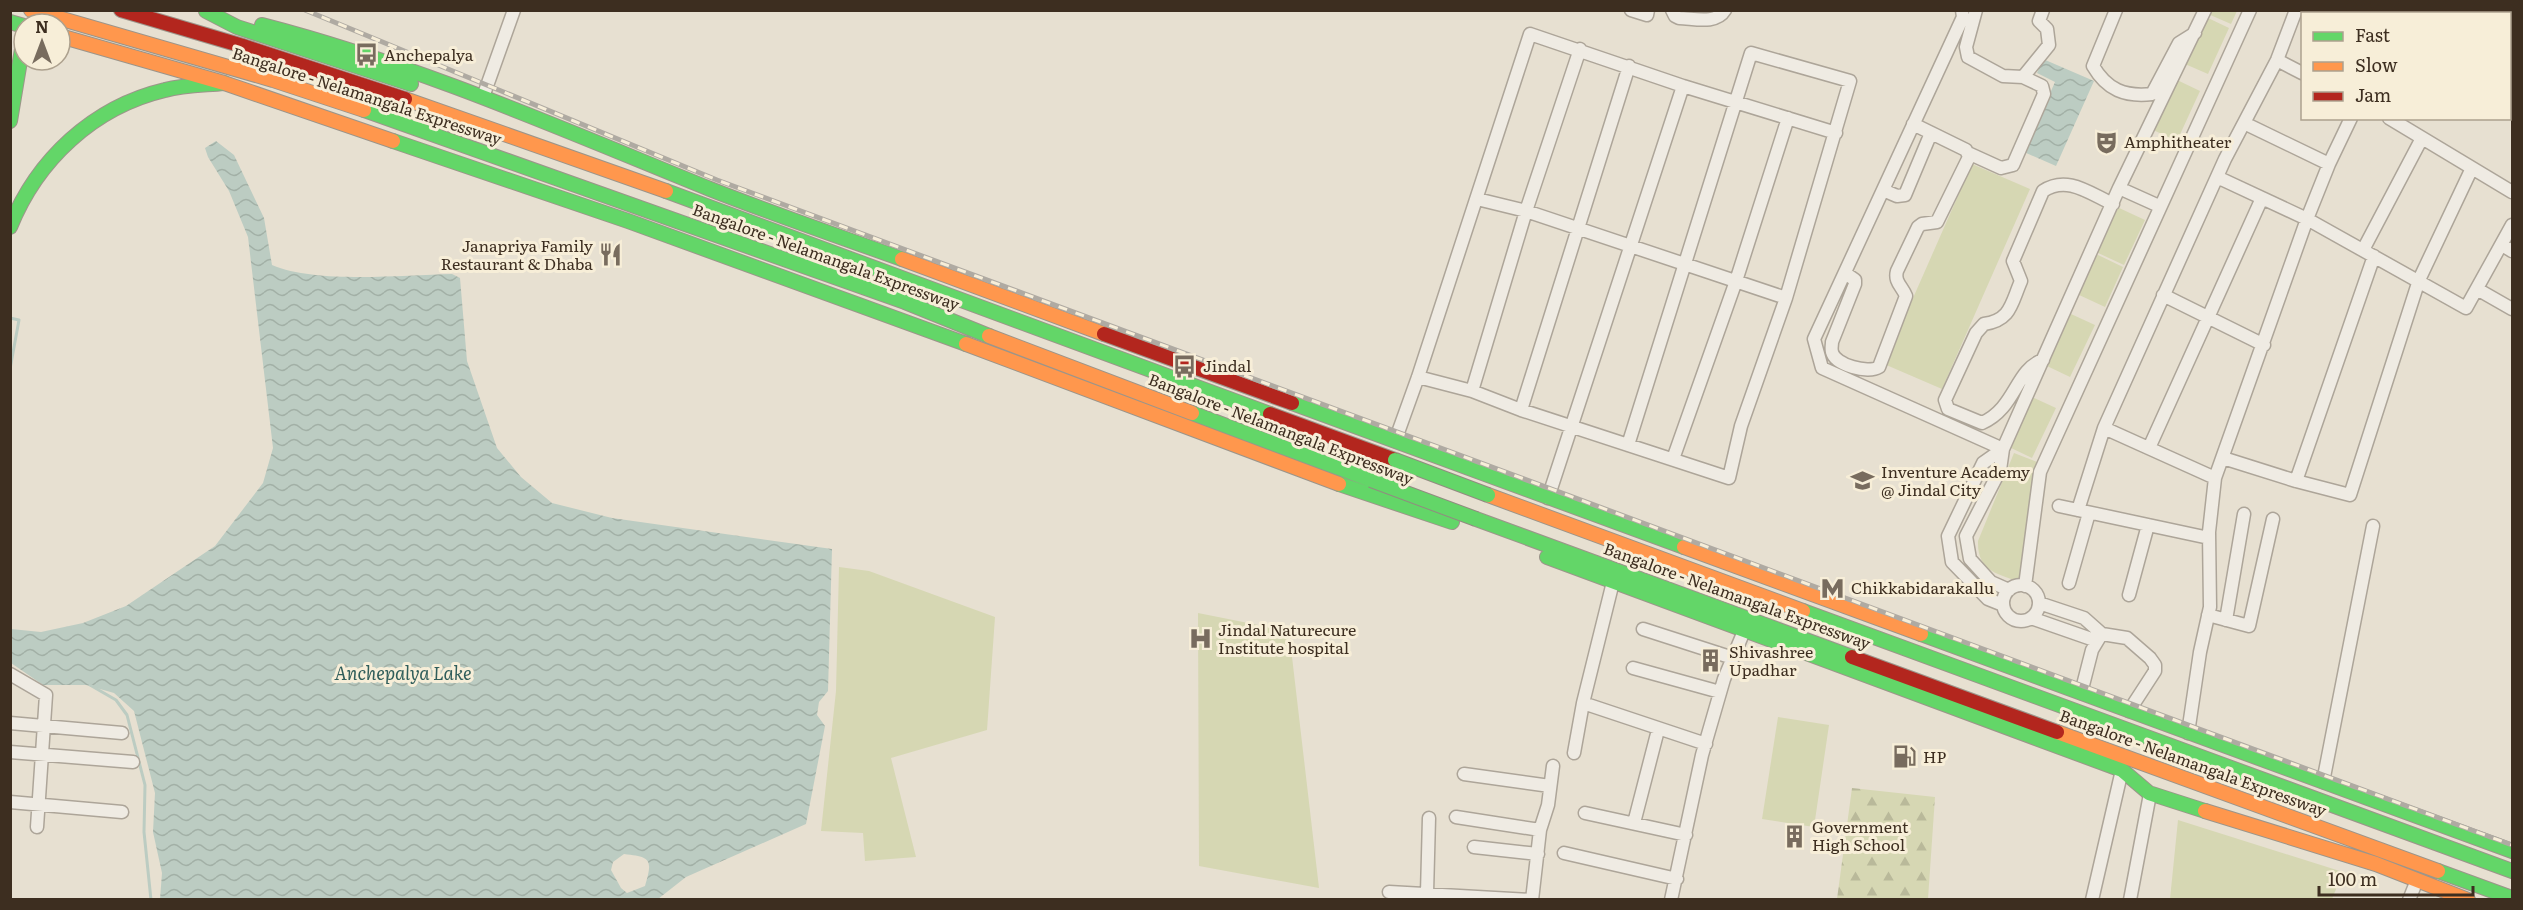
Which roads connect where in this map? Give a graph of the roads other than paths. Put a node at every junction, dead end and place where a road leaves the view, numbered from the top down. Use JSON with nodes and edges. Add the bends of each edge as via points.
{"nodes":[{"id":1,"x":29,"y":10,"type":"edge"},
{"id":2,"x":121,"y":10,"type":"edge"},
{"id":3,"x":514,"y":10,"type":"edge"},
{"id":4,"x":1630,"y":10,"type":"edge"},
{"id":5,"x":1648,"y":10,"type":"edge"},
{"id":6,"x":1672,"y":10,"type":"edge"},
{"id":7,"x":1725,"y":10,"type":"edge"},
{"id":8,"x":1962,"y":10,"type":"edge"},
{"id":9,"x":1976,"y":10,"type":"edge"},
{"id":10,"x":2043,"y":10,"type":"edge"},
{"id":11,"x":2115,"y":10,"type":"edge"},
{"id":12,"x":2205,"y":10,"type":"edge"},
{"id":13,"x":2250,"y":10,"type":"edge"},
{"id":14,"x":2296,"y":10,"type":"edge"},
{"id":15,"x":205,"y":11,"type":"edge"},
{"id":16,"x":2196,"y":32,"type":"junction"},
{"id":17,"x":72,"y":39,"type":"edge"},
{"id":18,"x":1580,"y":49,"type":"junction"},
{"id":19,"x":2277,"y":60,"type":"junction"},
{"id":20,"x":1629,"y":66,"type":"junction"},
{"id":21,"x":18,"y":72,"type":"edge"},
{"id":22,"x":2301,"y":72,"type":"edge"},
{"id":23,"x":2023,"y":77,"type":"junction"},
{"id":24,"x":224,"y":83,"type":"junction"},
{"id":25,"x":1683,"y":86,"type":"junction"},
{"id":26,"x":483,"y":97,"type":"junction"},
{"id":27,"x":1736,"y":101,"type":"junction"},
{"id":28,"x":1788,"y":118,"type":"junction"},
{"id":29,"x":2350,"y":120,"type":"edge"},
{"id":30,"x":2392,"y":120,"type":"edge"},
{"id":31,"x":10,"y":121,"type":"edge"},
{"id":32,"x":2244,"y":123,"type":"junction"},
{"id":33,"x":1913,"y":124,"type":"junction"},
{"id":34,"x":1836,"y":133,"type":"junction"},
{"id":35,"x":1931,"y":133,"type":"junction"},
{"id":36,"x":2422,"y":138,"type":"junction"},
{"id":37,"x":1968,"y":153,"type":"junction"},
{"id":38,"x":2329,"y":164,"type":"junction"},
{"id":39,"x":2472,"y":168,"type":"junction"},
{"id":40,"x":2217,"y":177,"type":"junction"},
{"id":41,"x":2120,"y":188,"type":"junction"},
{"id":42,"x":1883,"y":189,"type":"junction"},
{"id":43,"x":2512,"y":192,"type":"edge"},
{"id":44,"x":2262,"y":198,"type":"junction"},
{"id":45,"x":1477,"y":199,"type":"junction"},
{"id":46,"x":697,"y":201,"type":"junction"},
{"id":47,"x":2113,"y":204,"type":"junction"},
{"id":48,"x":2159,"y":207,"type":"junction"},
{"id":49,"x":1526,"y":211,"type":"junction"},
{"id":50,"x":2307,"y":219,"type":"junction"},
{"id":51,"x":2512,"y":225,"type":"edge"},
{"id":52,"x":10,"y":227,"type":"edge"},
{"id":53,"x":1576,"y":230,"type":"junction"},
{"id":54,"x":1630,"y":246,"type":"junction"},
{"id":55,"x":2507,"y":248,"type":"edge"},
{"id":56,"x":2369,"y":253,"type":"junction"},
{"id":57,"x":1685,"y":265,"type":"junction"},
{"id":58,"x":1845,"y":273,"type":"junction"},
{"id":59,"x":2419,"y":280,"type":"junction"},
{"id":60,"x":1736,"y":282,"type":"junction"},
{"id":61,"x":2477,"y":289,"type":"junction"},
{"id":62,"x":2163,"y":295,"type":"junction"},
{"id":63,"x":1786,"y":298,"type":"junction"},
{"id":64,"x":2512,"y":309,"type":"edge"},
{"id":65,"x":2207,"y":317,"type":"junction"},
{"id":66,"x":2264,"y":345,"type":"junction"},
{"id":67,"x":2043,"y":360,"type":"junction"},
{"id":68,"x":1418,"y":377,"type":"junction"},
{"id":69,"x":1472,"y":392,"type":"junction"},
{"id":70,"x":1521,"y":410,"type":"junction"},
{"id":71,"x":1573,"y":427,"type":"junction"},
{"id":72,"x":2103,"y":428,"type":"junction"},
{"id":73,"x":1395,"y":441,"type":"junction"},
{"id":74,"x":1628,"y":445,"type":"junction"},
{"id":75,"x":2149,"y":448,"type":"junction"},
{"id":76,"x":2003,"y":449,"type":"junction"},
{"id":77,"x":1429,"y":453,"type":"junction"},
{"id":78,"x":2223,"y":458,"type":"junction"},
{"id":79,"x":1673,"y":459,"type":"junction"},
{"id":80,"x":1450,"y":460,"type":"junction"},
{"id":81,"x":2215,"y":478,"type":"junction"},
{"id":82,"x":2296,"y":481,"type":"junction"},
{"id":83,"x":1548,"y":498,"type":"junction"},
{"id":84,"x":2059,"y":506,"type":"dead end"},
{"id":85,"x":1410,"y":507,"type":"junction"},
{"id":86,"x":2084,"y":512,"type":"junction"},
{"id":87,"x":2244,"y":514,"type":"dead end"},
{"id":88,"x":1432,"y":515,"type":"junction"},
{"id":89,"x":2273,"y":519,"type":"dead end"},
{"id":90,"x":2148,"y":525,"type":"junction"},
{"id":91,"x":2373,"y":526,"type":"dead end"},
{"id":92,"x":2209,"y":538,"type":"junction"},
{"id":93,"x":1613,"y":582,"type":"junction"},
{"id":94,"x":2069,"y":583,"type":"dead end"},
{"id":95,"x":2025,"y":586,"type":"junction"},
{"id":96,"x":2009,"y":590,"type":"junction"},
{"id":97,"x":2129,"y":595,"type":"dead end"},
{"id":98,"x":2039,"y":603,"type":"junction"},
{"id":99,"x":2003,"y":605,"type":"junction"},
{"id":100,"x":2208,"y":615,"type":"junction"},
{"id":101,"x":2031,"y":618,"type":"junction"},
{"id":102,"x":2226,"y":620,"type":"junction"},
{"id":103,"x":1643,"y":629,"type":"dead end"},
{"id":104,"x":1744,"y":631,"type":"junction"},
{"id":105,"x":2100,"y":638,"type":"junction"},
{"id":106,"x":1733,"y":658,"type":"junction"},
{"id":107,"x":1633,"y":668,"type":"dead end"},
{"id":108,"x":10,"y":674,"type":"edge"},
{"id":109,"x":1720,"y":692,"type":"junction"},
{"id":110,"x":2081,"y":693,"type":"junction"},
{"id":111,"x":1583,"y":703,"type":"junction"},
{"id":112,"x":2129,"y":711,"type":"junction"},
{"id":113,"x":10,"y":723,"type":"edge"},
{"id":114,"x":44,"y":726,"type":"junction"},
{"id":115,"x":1658,"y":730,"type":"junction"},
{"id":116,"x":122,"y":733,"type":"dead end"},
{"id":117,"x":2188,"y":733,"type":"junction"},
{"id":118,"x":1706,"y":744,"type":"junction"},
{"id":119,"x":10,"y":752,"type":"edge"},
{"id":120,"x":1574,"y":753,"type":"dead end"},
{"id":121,"x":42,"y":755,"type":"junction"},
{"id":122,"x":133,"y":762,"type":"dead end"},
{"id":123,"x":1553,"y":765,"type":"dead end"},
{"id":124,"x":2122,"y":770,"type":"junction"},
{"id":125,"x":1464,"y":774,"type":"dead end"},
{"id":126,"x":2323,"y":782,"type":"junction"},
{"id":127,"x":1550,"y":786,"type":"junction"},
{"id":128,"x":2150,"y":794,"type":"junction"},
{"id":129,"x":10,"y":802,"type":"edge"},
{"id":130,"x":40,"y":805,"type":"junction"},
{"id":131,"x":122,"y":812,"type":"dead end"},
{"id":132,"x":1585,"y":813,"type":"dead end"},
{"id":133,"x":1456,"y":817,"type":"dead end"},
{"id":134,"x":1429,"y":818,"type":"dead end"},
{"id":135,"x":1634,"y":823,"type":"junction"},
{"id":136,"x":37,"y":827,"type":"dead end"},
{"id":137,"x":1540,"y":830,"type":"junction"},
{"id":138,"x":2330,"y":830,"type":"junction"},
{"id":139,"x":1686,"y":835,"type":"junction"},
{"id":140,"x":1474,"y":847,"type":"dead end"},
{"id":141,"x":2512,"y":851,"type":"edge"},
{"id":142,"x":1564,"y":853,"type":"dead end"},
{"id":143,"x":1538,"y":854,"type":"junction"},
{"id":144,"x":2512,"y":871,"type":"edge"},
{"id":145,"x":1677,"y":879,"type":"junction"},
{"id":146,"x":2417,"y":880,"type":"junction"},
{"id":147,"x":1389,"y":892,"type":"dead end"},
{"id":148,"x":1427,"y":893,"type":"junction"},
{"id":149,"x":1444,"y":896,"type":"edge"},
{"id":150,"x":2512,"y":898,"type":"edge"},
{"id":151,"x":1531,"y":900,"type":"edge"},
{"id":152,"x":1671,"y":900,"type":"edge"},
{"id":153,"x":2092,"y":900,"type":"edge"},
{"id":154,"x":2130,"y":900,"type":"edge"},
{"id":155,"x":2409,"y":900,"type":"edge"},
{"id":156,"x":2468,"y":900,"type":"edge"}],
"edges":[{"from":1,"to":138,"type":"main road","name":"Bangalore - Nelamangala Expressway","bridge":true,"via":[[381,114],[905,302],[1349,472]]},
{"from":2,"to":46,"type":"main road","name":"Bangalore - Nelamangala Expressway","via":[[405,98]]},
{"from":3,"to":26,"type":"street"},
{"from":4,"to":5,"type":"street","via":[[1647,15]]},
{"from":6,"to":7,"type":"street","via":[[1678,18],[1713,19]]},
{"from":8,"to":33,"type":"street","via":[[1963,17]]},
{"from":9,"to":23,"type":"street","via":[[1966,47],[1968,57],[2003,76]]},
{"from":10,"to":23,"type":"street","via":[[2039,21],[2047,29],[2049,45]]},
{"from":11,"to":16,"type":"street","via":[[2093,66],[2103,82],[2133,96],[2152,94],[2179,43]]},
{"from":12,"to":16,"type":"street"},
{"from":13,"to":48,"type":"street"},
{"from":14,"to":19,"type":"street"},
{"from":15,"to":26,"type":"main road","via":[[366,55]]},
{"from":15,"to":46,"type":"main road","via":[[237,27],[363,67],[601,153]]},
{"from":16,"to":41,"type":"street"},
{"from":17,"to":24,"type":"main road"},
{"from":18,"to":20,"type":"street"},
{"from":18,"to":45,"type":"street","via":[[1530,34]]},
{"from":18,"to":49,"type":"street"},
{"from":19,"to":22,"type":"street"},
{"from":19,"to":32,"type":"street"},
{"from":20,"to":25,"type":"street"},
{"from":20,"to":53,"type":"street"},
{"from":21,"to":31,"type":"main road"},
{"from":23,"to":37,"type":"street","via":[[2042,86],[2044,94],[2013,165],[2001,168]]},
{"from":24,"to":52,"type":"main road","via":[[162,90],[90,124],[52,154],[36,174]]},
{"from":24,"to":85,"type":"main road","via":[[640,226]]},
{"from":25,"to":27,"type":"street"},
{"from":25,"to":54,"type":"street"},
{"from":26,"to":73,"type":"main road","via":[[637,156],[710,189]]},
{"from":27,"to":28,"type":"street"},
{"from":27,"to":34,"type":"street","via":[[1750,53],[1850,81]]},
{"from":27,"to":57,"type":"street"},
{"from":28,"to":34,"type":"street"},
{"from":28,"to":60,"type":"street"},
{"from":29,"to":38,"type":"street"},
{"from":30,"to":36,"type":"street"},
{"from":32,"to":38,"type":"street"},
{"from":32,"to":40,"type":"street"},
{"from":33,"to":35,"type":"street"},
{"from":33,"to":42,"type":"street"},
{"from":34,"to":63,"type":"street"},
{"from":35,"to":37,"type":"street"},
{"from":35,"to":42,"type":"street","via":[[1905,195],[1897,196]]},
{"from":36,"to":39,"type":"street"},
{"from":36,"to":56,"type":"street"},
{"from":37,"to":58,"type":"street","via":[[1937,222],[1918,227],[1897,271],[1895,277],[1906,296],[1879,367],[1873,370],[1862,370],[1836,358],[1832,352],[1832,342],[1856,284]]},
{"from":38,"to":50,"type":"street"},
{"from":39,"to":43,"type":"street"},
{"from":39,"to":59,"type":"street"},
{"from":40,"to":44,"type":"street"},
{"from":40,"to":62,"type":"street"},
{"from":41,"to":47,"type":"street"},
{"from":41,"to":48,"type":"street"},
{"from":42,"to":58,"type":"street"},
{"from":44,"to":50,"type":"street"},
{"from":44,"to":65,"type":"street"},
{"from":45,"to":49,"type":"street"},
{"from":45,"to":68,"type":"street"},
{"from":46,"to":144,"type":"main road","name":"Bangalore - Nelamangala Expressway","bridge":true},
{"from":47,"to":67,"type":"street"},
{"from":47,"to":67,"type":"street","via":[[2064,183],[2043,190],[2013,261],[2021,281],[2014,298],[2006,315],[1998,322],[1984,324],[1976,333],[1945,399],[1948,409],[1982,423],[1991,419],[2004,408],[2031,364]]},
{"from":48,"to":95,"type":"street","via":[[2040,472]]},
{"from":49,"to":53,"type":"street"},
{"from":49,"to":69,"type":"street"},
{"from":50,"to":56,"type":"street"},
{"from":50,"to":66,"type":"street"},
{"from":51,"to":55,"type":"street"},
{"from":53,"to":54,"type":"street"},
{"from":53,"to":70,"type":"street"},
{"from":54,"to":57,"type":"street"},
{"from":54,"to":71,"type":"street"},
{"from":55,"to":61,"type":"street"},
{"from":56,"to":59,"type":"street"},
{"from":56,"to":82,"type":"street"},
{"from":57,"to":60,"type":"street"},
{"from":57,"to":74,"type":"street"},
{"from":58,"to":76,"type":"street","via":[[1814,339],[1822,368]]},
{"from":59,"to":61,"type":"street","via":[[2466,308]]},
{"from":59,"to":82,"type":"street","via":[[2350,495]]},
{"from":60,"to":63,"type":"street"},
{"from":60,"to":79,"type":"street"},
{"from":61,"to":64,"type":"street"},
{"from":62,"to":65,"type":"street"},
{"from":62,"to":72,"type":"street"},
{"from":63,"to":79,"type":"street","via":[[1741,426],[1729,478]]},
{"from":65,"to":66,"type":"street"},
{"from":65,"to":75,"type":"street"},
{"from":66,"to":78,"type":"street"},
{"from":67,"to":76,"type":"street"},
{"from":68,"to":69,"type":"street"},
{"from":68,"to":73,"type":"street"},
{"from":69,"to":70,"type":"street"},
{"from":70,"to":71,"type":"street"},
{"from":71,"to":74,"type":"street"},
{"from":71,"to":83,"type":"street"},
{"from":72,"to":75,"type":"street"},
{"from":72,"to":86,"type":"street"},
{"from":73,"to":77,"type":"main road"},
{"from":74,"to":79,"type":"street"},
{"from":75,"to":81,"type":"street"},
{"from":76,"to":96,"type":"street","via":[[2000,470],[1966,536],[1970,559],[1992,582]]},
{"from":76,"to":99,"type":"street","via":[[1983,463],[1948,536],[1952,562],[1989,598]]},
{"from":77,"to":80,"type":"main road"},
{"from":77,"to":85,"type":"main road"},
{"from":78,"to":81,"type":"street"},
{"from":78,"to":82,"type":"street"},
{"from":80,"to":83,"type":"main road"},
{"from":80,"to":88,"type":"main road"},
{"from":81,"to":92,"type":"street"},
{"from":83,"to":110,"type":"main road"},
{"from":84,"to":86,"type":"street"},
{"from":85,"to":88,"type":"main road"},
{"from":86,"to":90,"type":"street"},
{"from":86,"to":94,"type":"street"},
{"from":87,"to":102,"type":"street"},
{"from":88,"to":93,"type":"main road"},
{"from":89,"to":102,"type":"street","via":[[2249,626]]},
{"from":90,"to":92,"type":"street"},
{"from":90,"to":97,"type":"street"},
{"from":91,"to":126,"type":"street"},
{"from":92,"to":100,"type":"street"},
{"from":93,"to":104,"type":"main road"},
{"from":93,"to":111,"type":"street"},
{"from":95,"to":96,"type":"street"},
{"from":95,"to":98,"type":"street","via":[[2034,591]]},
{"from":96,"to":99,"type":"street"},
{"from":98,"to":101,"type":"street"},
{"from":98,"to":105,"type":"street","via":[[2084,618]]},
{"from":99,"to":101,"type":"street","via":[[2016,620]]},
{"from":100,"to":102,"type":"street"},
{"from":100,"to":117,"type":"street"},
{"from":101,"to":105,"type":"street"},
{"from":103,"to":106,"type":"street"},
{"from":104,"to":106,"type":"street"},
{"from":104,"to":124,"type":"main road"},
{"from":105,"to":110,"type":"street","via":[[2092,650]]},
{"from":105,"to":112,"type":"street","via":[[2127,638],[2155,665]]},
{"from":106,"to":109,"type":"street"},
{"from":107,"to":109,"type":"street"},
{"from":108,"to":114,"type":"street","via":[[46,695]]},
{"from":109,"to":118,"type":"street"},
{"from":110,"to":112,"type":"main road"},
{"from":111,"to":115,"type":"street"},
{"from":111,"to":120,"type":"street"},
{"from":112,"to":117,"type":"main road"},
{"from":113,"to":114,"type":"street"},
{"from":114,"to":116,"type":"street"},
{"from":114,"to":121,"type":"street"},
{"from":115,"to":118,"type":"street"},
{"from":115,"to":135,"type":"street"},
{"from":117,"to":126,"type":"main road"},
{"from":118,"to":139,"type":"street"},
{"from":119,"to":121,"type":"street"},
{"from":121,"to":122,"type":"street"},
{"from":121,"to":130,"type":"street"},
{"from":123,"to":127,"type":"street"},
{"from":124,"to":128,"type":"main road"},
{"from":124,"to":138,"type":"main road","via":[[2261,820]]},
{"from":124,"to":153,"type":"street"},
{"from":125,"to":127,"type":"street"},
{"from":126,"to":141,"type":"main road"},
{"from":127,"to":137,"type":"street"},
{"from":128,"to":146,"type":"main road"},
{"from":128,"to":154,"type":"street"},
{"from":129,"to":130,"type":"street"},
{"from":130,"to":131,"type":"street"},
{"from":130,"to":136,"type":"street"},
{"from":132,"to":135,"type":"street"},
{"from":133,"to":137,"type":"street"},
{"from":134,"to":148,"type":"street"},
{"from":135,"to":139,"type":"street"},
{"from":137,"to":143,"type":"street"},
{"from":138,"to":150,"type":"main road","name":"Bangalore - Nelamangala Expressway"},
{"from":139,"to":145,"type":"street"},
{"from":140,"to":143,"type":"street"},
{"from":142,"to":145,"type":"street"},
{"from":143,"to":151,"type":"street"},
{"from":145,"to":152,"type":"street"},
{"from":146,"to":155,"type":"street"},
{"from":146,"to":156,"type":"main road"},
{"from":147,"to":148,"type":"street"},
{"from":148,"to":149,"type":"street"},
{"from":149,"to":151,"type":"street"}]}
